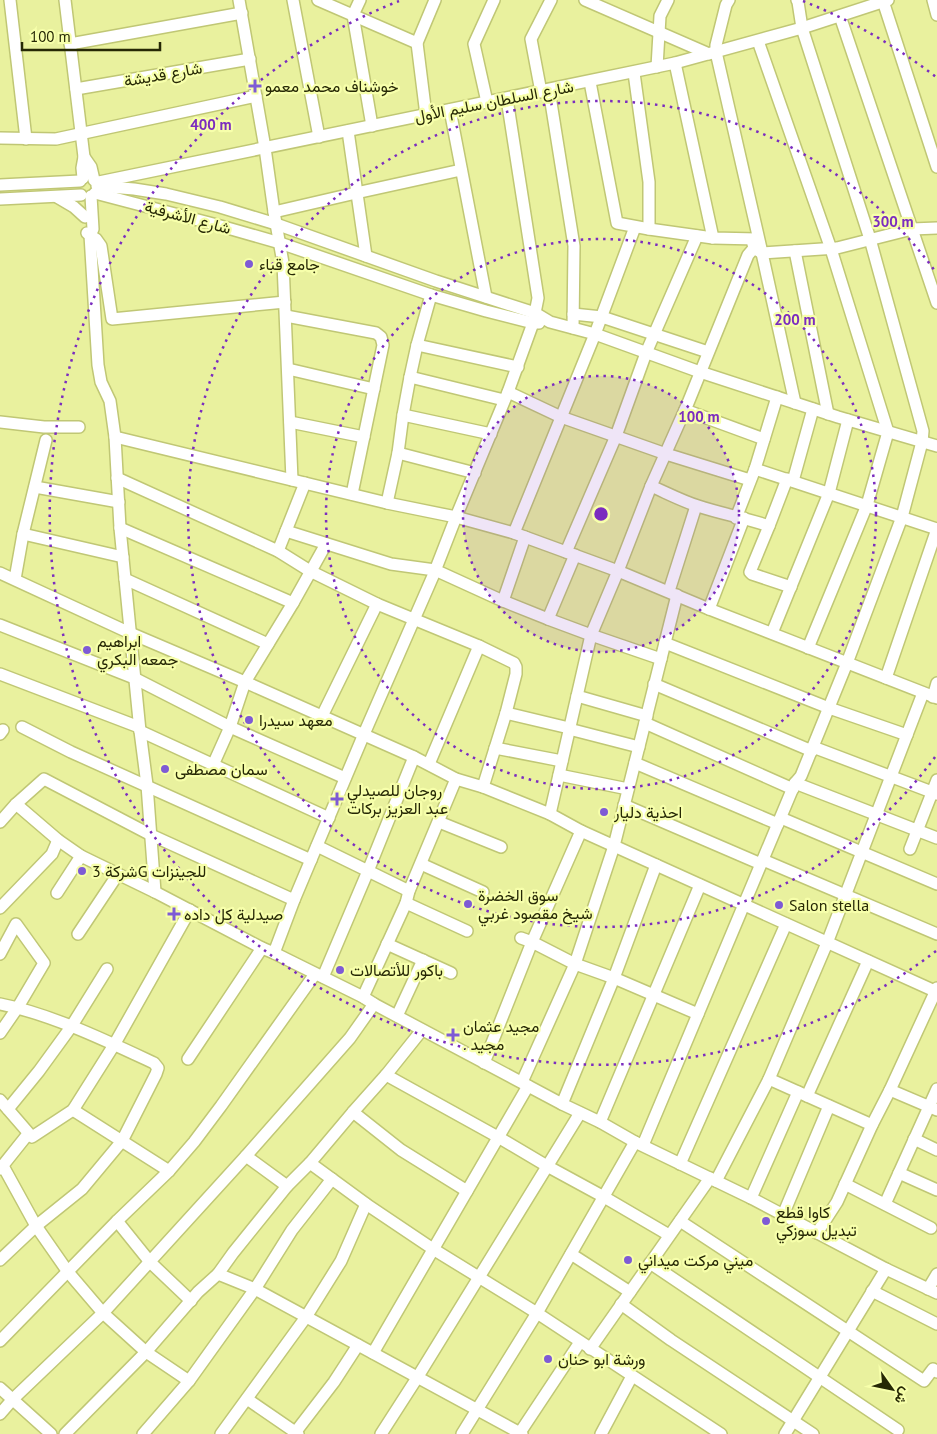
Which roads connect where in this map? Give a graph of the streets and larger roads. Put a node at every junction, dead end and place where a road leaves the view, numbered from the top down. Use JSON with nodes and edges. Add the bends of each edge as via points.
{"nodes":[{"id":1,"x":10,"y":0,"type":"edge"},
{"id":2,"x":65,"y":0,"type":"edge"},
{"id":3,"x":240,"y":0,"type":"edge"},
{"id":4,"x":293,"y":0,"type":"edge"},
{"id":5,"x":318,"y":0,"type":"edge"},
{"id":6,"x":360,"y":0,"type":"edge"},
{"id":7,"x":435,"y":0,"type":"edge"},
{"id":8,"x":494,"y":0,"type":"edge"},
{"id":9,"x":551,"y":0,"type":"edge"},
{"id":10,"x":585,"y":0,"type":"edge"},
{"id":11,"x":668,"y":0,"type":"edge"},
{"id":12,"x":729,"y":0,"type":"edge"},
{"id":13,"x":797,"y":0,"type":"edge"},
{"id":14,"x":932,"y":0,"type":"edge"},
{"id":15,"x":886,"y":1,"type":"edge"},
{"id":16,"x":612,"y":5,"type":"edge"},
{"id":17,"x":242,"y":13,"type":"junction"},
{"id":18,"x":353,"y":15,"type":"junction"},
{"id":19,"x":840,"y":16,"type":"junction"},
{"id":20,"x":937,"y":16,"type":"edge"},
{"id":21,"x":802,"y":28,"type":"junction"},
{"id":22,"x":659,"y":32,"type":"junction"},
{"id":23,"x":758,"y":41,"type":"junction"},
{"id":24,"x":416,"y":43,"type":"junction"},
{"id":25,"x":70,"y":44,"type":"junction"},
{"id":26,"x":713,"y":53,"type":"junction"},
{"id":27,"x":250,"y":59,"type":"junction"},
{"id":28,"x":676,"y":63,"type":"junction"},
{"id":29,"x":657,"y":68,"type":"junction"},
{"id":30,"x":634,"y":73,"type":"junction"},
{"id":31,"x":590,"y":82,"type":"junction"},
{"id":32,"x":76,"y":89,"type":"junction"},
{"id":33,"x":545,"y":91,"type":"junction"},
{"id":34,"x":256,"y":96,"type":"junction"},
{"id":35,"x":507,"y":98,"type":"junction"},
{"id":36,"x":487,"y":102,"type":"junction"},
{"id":37,"x":450,"y":110,"type":"junction"},
{"id":38,"x":426,"y":115,"type":"junction"},
{"id":39,"x":372,"y":126,"type":"junction"},
{"id":40,"x":348,"y":131,"type":"junction"},
{"id":41,"x":81,"y":133,"type":"junction"},
{"id":42,"x":319,"y":137,"type":"junction"},
{"id":43,"x":0,"y":138,"type":"edge"},
{"id":44,"x":26,"y":139,"type":"junction"},
{"id":45,"x":265,"y":148,"type":"junction"},
{"id":46,"x":937,"y":167,"type":"edge"},
{"id":47,"x":462,"y":170,"type":"junction"},
{"id":48,"x":0,"y":185,"type":"edge"},
{"id":49,"x":89,"y":188,"type":"junction"},
{"id":50,"x":356,"y":193,"type":"junction"},
{"id":51,"x":56,"y":196,"type":"junction"},
{"id":52,"x":0,"y":199,"type":"edge"},
{"id":53,"x":274,"y":212,"type":"junction"},
{"id":54,"x":85,"y":217,"type":"junction"},
{"id":55,"x":276,"y":224,"type":"junction"},
{"id":56,"x":635,"y":227,"type":"junction"},
{"id":57,"x":937,"y":228,"type":"edge"},
{"id":58,"x":649,"y":229,"type":"junction"},
{"id":59,"x":912,"y":229,"type":"junction"},
{"id":60,"x":90,"y":236,"type":"junction"},
{"id":61,"x":697,"y":236,"type":"junction"},
{"id":62,"x":713,"y":238,"type":"junction"},
{"id":63,"x":870,"y":239,"type":"junction"},
{"id":64,"x":280,"y":243,"type":"junction"},
{"id":65,"x":757,"y":245,"type":"junction"},
{"id":66,"x":831,"y":248,"type":"junction"},
{"id":67,"x":795,"y":251,"type":"junction"},
{"id":68,"x":366,"y":256,"type":"junction"},
{"id":69,"x":431,"y":295,"type":"junction"},
{"id":70,"x":486,"y":297,"type":"junction"},
{"id":71,"x":285,"y":302,"type":"junction"},
{"id":72,"x":937,"y":303,"type":"edge"},
{"id":73,"x":573,"y":314,"type":"junction"},
{"id":74,"x":286,"y":316,"type":"junction"},
{"id":75,"x":602,"y":317,"type":"junction"},
{"id":76,"x":534,"y":318,"type":"junction"},
{"id":77,"x":573,"y":328,"type":"junction"},
{"id":78,"x":595,"y":334,"type":"junction"},
{"id":79,"x":654,"y":335,"type":"junction"},
{"id":80,"x":417,"y":345,"type":"junction"},
{"id":81,"x":708,"y":352,"type":"junction"},
{"id":82,"x":646,"y":353,"type":"junction"},
{"id":83,"x":518,"y":367,"type":"junction"},
{"id":84,"x":288,"y":369,"type":"junction"},
{"id":85,"x":700,"y":372,"type":"junction"},
{"id":86,"x":410,"y":377,"type":"junction"},
{"id":87,"x":374,"y":389,"type":"junction"},
{"id":88,"x":506,"y":396,"type":"junction"},
{"id":89,"x":777,"y":397,"type":"junction"},
{"id":90,"x":795,"y":403,"type":"junction"},
{"id":91,"x":813,"y":409,"type":"junction"},
{"id":92,"x":685,"y":410,"type":"junction"},
{"id":93,"x":828,"y":414,"type":"junction"},
{"id":94,"x":403,"y":415,"type":"junction"},
{"id":95,"x":561,"y":417,"type":"junction"},
{"id":96,"x":848,"y":420,"type":"junction"},
{"id":97,"x":0,"y":422,"type":"edge"},
{"id":98,"x":290,"y":422,"type":"junction"},
{"id":99,"x":79,"y":427,"type":"dead end"},
{"id":100,"x":888,"y":432,"type":"junction"},
{"id":101,"x":491,"y":434,"type":"junction"},
{"id":102,"x":616,"y":436,"type":"junction"},
{"id":103,"x":115,"y":437,"type":"junction"},
{"id":104,"x":364,"y":437,"type":"junction"},
{"id":105,"x":764,"y":439,"type":"junction"},
{"id":106,"x":46,"y":440,"type":"dead end"},
{"id":107,"x":922,"y":442,"type":"junction"},
{"id":108,"x":937,"y":446,"type":"edge"},
{"id":109,"x":398,"y":453,"type":"junction"},
{"id":110,"x":666,"y":454,"type":"junction"},
{"id":111,"x":475,"y":473,"type":"junction"},
{"id":112,"x":753,"y":475,"type":"junction"},
{"id":113,"x":117,"y":478,"type":"junction"},
{"id":114,"x":292,"y":480,"type":"junction"},
{"id":115,"x":790,"y":480,"type":"junction"},
{"id":116,"x":305,"y":483,"type":"junction"},
{"id":117,"x":651,"y":486,"type":"junction"},
{"id":118,"x":35,"y":488,"type":"junction"},
{"id":119,"x":829,"y":493,"type":"junction"},
{"id":120,"x":352,"y":494,"type":"junction"},
{"id":121,"x":119,"y":502,"type":"junction"},
{"id":122,"x":387,"y":503,"type":"junction"},
{"id":123,"x":867,"y":505,"type":"junction"},
{"id":124,"x":696,"y":506,"type":"junction"},
{"id":125,"x":456,"y":517,"type":"junction"},
{"id":126,"x":902,"y":517,"type":"junction"},
{"id":127,"x":740,"y":518,"type":"junction"},
{"id":128,"x":769,"y":526,"type":"junction"},
{"id":129,"x":120,"y":528,"type":"junction"},
{"id":130,"x":937,"y":529,"type":"edge"},
{"id":131,"x":286,"y":531,"type":"junction"},
{"id":132,"x":514,"y":533,"type":"junction"},
{"id":133,"x":23,"y":534,"type":"junction"},
{"id":134,"x":525,"y":537,"type":"junction"},
{"id":135,"x":326,"y":544,"type":"junction"},
{"id":136,"x":278,"y":551,"type":"junction"},
{"id":137,"x":571,"y":554,"type":"junction"},
{"id":138,"x":123,"y":557,"type":"junction"},
{"id":139,"x":435,"y":570,"type":"junction"},
{"id":140,"x":310,"y":571,"type":"junction"},
{"id":141,"x":618,"y":571,"type":"junction"},
{"id":142,"x":0,"y":573,"type":"edge"},
{"id":143,"x":125,"y":579,"type":"junction"},
{"id":144,"x":15,"y":580,"type":"junction"},
{"id":145,"x":791,"y":587,"type":"junction"},
{"id":146,"x":673,"y":593,"type":"junction"},
{"id":147,"x":503,"y":601,"type":"junction"},
{"id":148,"x":293,"y":603,"type":"junction"},
{"id":149,"x":377,"y":604,"type":"junction"},
{"id":150,"x":709,"y":608,"type":"junction"},
{"id":151,"x":414,"y":619,"type":"junction"},
{"id":152,"x":548,"y":619,"type":"junction"},
{"id":153,"x":0,"y":625,"type":"edge"},
{"id":154,"x":130,"y":633,"type":"junction"},
{"id":155,"x":772,"y":633,"type":"junction"},
{"id":156,"x":591,"y":635,"type":"junction"},
{"id":157,"x":665,"y":643,"type":"junction"},
{"id":158,"x":268,"y":644,"type":"junction"},
{"id":159,"x":478,"y":646,"type":"junction"},
{"id":160,"x":808,"y":648,"type":"junction"},
{"id":161,"x":661,"y":659,"type":"junction"},
{"id":162,"x":847,"y":663,"type":"junction"},
{"id":163,"x":0,"y":674,"type":"edge"},
{"id":164,"x":134,"y":678,"type":"junction"},
{"id":165,"x":886,"y":678,"type":"junction"},
{"id":166,"x":245,"y":682,"type":"junction"},
{"id":167,"x":937,"y":683,"type":"edge"},
{"id":168,"x":654,"y":684,"type":"junction"},
{"id":169,"x":577,"y":696,"type":"junction"},
{"id":170,"x":931,"y":696,"type":"edge"},
{"id":171,"x":829,"y":708,"type":"junction"},
{"id":172,"x":506,"y":713,"type":"junction"},
{"id":173,"x":322,"y":716,"type":"junction"},
{"id":174,"x":646,"y":719,"type":"junction"},
{"id":175,"x":22,"y":727,"type":"dead end"},
{"id":176,"x":230,"y":727,"type":"junction"},
{"id":177,"x":139,"y":729,"type":"junction"},
{"id":178,"x":569,"y":729,"type":"junction"},
{"id":179,"x":364,"y":734,"type":"junction"},
{"id":180,"x":907,"y":735,"type":"junction"},
{"id":181,"x":639,"y":747,"type":"junction"},
{"id":182,"x":495,"y":748,"type":"junction"},
{"id":183,"x":812,"y":749,"type":"junction"},
{"id":184,"x":414,"y":757,"type":"junction"},
{"id":185,"x":562,"y":761,"type":"junction"},
{"id":186,"x":635,"y":763,"type":"junction"},
{"id":187,"x":429,"y":764,"type":"junction"},
{"id":188,"x":213,"y":765,"type":"junction"},
{"id":189,"x":559,"y":774,"type":"junction"},
{"id":190,"x":890,"y":777,"type":"junction"},
{"id":191,"x":345,"y":778,"type":"junction"},
{"id":192,"x":456,"y":779,"type":"junction"},
{"id":193,"x":937,"y":780,"type":"edge"},
{"id":194,"x":147,"y":785,"type":"junction"},
{"id":195,"x":794,"y":786,"type":"junction"},
{"id":196,"x":482,"y":788,"type":"junction"},
{"id":197,"x":628,"y":789,"type":"junction"},
{"id":198,"x":935,"y":794,"type":"edge"},
{"id":199,"x":16,"y":804,"type":"junction"},
{"id":200,"x":624,"y":805,"type":"junction"},
{"id":201,"x":550,"y":814,"type":"junction"},
{"id":202,"x":876,"y":814,"type":"junction"},
{"id":203,"x":329,"y":818,"type":"junction"},
{"id":204,"x":779,"y":821,"type":"junction"},
{"id":205,"x":0,"y":822,"type":"edge"},
{"id":206,"x":439,"y":822,"type":"junction"},
{"id":207,"x":917,"y":830,"type":"junction"},
{"id":208,"x":581,"y":831,"type":"junction"},
{"id":209,"x":151,"y":835,"type":"junction"},
{"id":210,"x":937,"y":838,"type":"edge"},
{"id":211,"x":58,"y":840,"type":"junction"},
{"id":212,"x":318,"y":846,"type":"junction"},
{"id":213,"x":614,"y":846,"type":"junction"},
{"id":214,"x":501,"y":847,"type":"dead end"},
{"id":215,"x":910,"y":849,"type":"dead end"},
{"id":216,"x":862,"y":851,"type":"junction"},
{"id":217,"x":81,"y":856,"type":"junction"},
{"id":218,"x":311,"y":860,"type":"junction"},
{"id":219,"x":762,"y":862,"type":"junction"},
{"id":220,"x":421,"y":864,"type":"junction"},
{"id":221,"x":656,"y":865,"type":"junction"},
{"id":222,"x":368,"y":871,"type":"junction"},
{"id":223,"x":118,"y":874,"type":"junction"},
{"id":224,"x":937,"y":884,"type":"edge"},
{"id":225,"x":700,"y":885,"type":"junction"},
{"id":226,"x":409,"y":891,"type":"junction"},
{"id":227,"x":155,"y":892,"type":"junction"},
{"id":228,"x":483,"y":892,"type":"dead end"},
{"id":229,"x":57,"y":893,"type":"dead end"},
{"id":230,"x":846,"y":894,"type":"junction"},
{"id":231,"x":294,"y":900,"type":"junction"},
{"id":232,"x":2,"y":902,"type":"edge"},
{"id":233,"x":406,"y":903,"type":"junction"},
{"id":234,"x":744,"y":905,"type":"junction"},
{"id":235,"x":190,"y":910,"type":"junction"},
{"id":236,"x":786,"y":924,"type":"junction"},
{"id":237,"x":467,"y":931,"type":"dead end"},
{"id":238,"x":78,"y":934,"type":"dead end"},
{"id":239,"x":937,"y":934,"type":"edge"},
{"id":240,"x":526,"y":940,"type":"junction"},
{"id":241,"x":827,"y":943,"type":"junction"},
{"id":242,"x":387,"y":944,"type":"junction"},
{"id":243,"x":262,"y":948,"type":"junction"},
{"id":244,"x":274,"y":953,"type":"junction"},
{"id":245,"x":0,"y":954,"type":"edge"},
{"id":246,"x":423,"y":960,"type":"junction"},
{"id":247,"x":868,"y":961,"type":"junction"},
{"id":248,"x":575,"y":964,"type":"junction"},
{"id":249,"x":107,"y":969,"type":"dead end"},
{"id":250,"x":451,"y":973,"type":"dead end"},
{"id":251,"x":319,"y":975,"type":"junction"},
{"id":252,"x":614,"y":978,"type":"junction"},
{"id":253,"x":937,"y":990,"type":"edge"},
{"id":254,"x":653,"y":994,"type":"junction"},
{"id":255,"x":363,"y":997,"type":"junction"},
{"id":256,"x":0,"y":1004,"type":"edge"},
{"id":257,"x":374,"y":1004,"type":"junction"},
{"id":258,"x":18,"y":1008,"type":"junction"},
{"id":259,"x":698,"y":1014,"type":"junction"},
{"id":260,"x":397,"y":1016,"type":"junction"},
{"id":261,"x":71,"y":1027,"type":"junction"},
{"id":262,"x":422,"y":1030,"type":"junction"},
{"id":263,"x":0,"y":1033,"type":"edge"},
{"id":264,"x":114,"y":1045,"type":"junction"},
{"id":265,"x":188,"y":1059,"type":"dead end"},
{"id":266,"x":484,"y":1063,"type":"junction"},
{"id":267,"x":386,"y":1075,"type":"junction"},
{"id":268,"x":769,"y":1079,"type":"junction"},
{"id":269,"x":525,"y":1084,"type":"junction"},
{"id":270,"x":937,"y":1089,"type":"edge"},
{"id":271,"x":890,"y":1090,"type":"junction"},
{"id":272,"x":802,"y":1094,"type":"junction"},
{"id":273,"x":562,"y":1104,"type":"junction"},
{"id":274,"x":4,"y":1105,"type":"edge"},
{"id":275,"x":829,"y":1106,"type":"junction"},
{"id":276,"x":933,"y":1108,"type":"edge"},
{"id":277,"x":73,"y":1110,"type":"junction"},
{"id":278,"x":353,"y":1112,"type":"junction"},
{"id":279,"x":580,"y":1113,"type":"junction"},
{"id":280,"x":600,"y":1122,"type":"junction"},
{"id":281,"x":872,"y":1125,"type":"junction"},
{"id":282,"x":28,"y":1134,"type":"junction"},
{"id":283,"x":498,"y":1137,"type":"junction"},
{"id":284,"x":914,"y":1139,"type":"junction"},
{"id":285,"x":122,"y":1141,"type":"junction"},
{"id":286,"x":639,"y":1143,"type":"junction"},
{"id":287,"x":937,"y":1150,"type":"edge"},
{"id":288,"x":246,"y":1156,"type":"junction"},
{"id":289,"x":310,"y":1163,"type":"junction"},
{"id":290,"x":680,"y":1164,"type":"junction"},
{"id":291,"x":547,"y":1166,"type":"junction"},
{"id":292,"x":1,"y":1167,"type":"edge"},
{"id":293,"x":169,"y":1171,"type":"junction"},
{"id":294,"x":899,"y":1173,"type":"junction"},
{"id":295,"x":332,"y":1179,"type":"junction"},
{"id":296,"x":713,"y":1180,"type":"junction"},
{"id":297,"x":845,"y":1184,"type":"junction"},
{"id":298,"x":287,"y":1186,"type":"junction"},
{"id":299,"x":937,"y":1190,"type":"edge"},
{"id":300,"x":467,"y":1191,"type":"junction"},
{"id":301,"x":604,"y":1197,"type":"junction"},
{"id":302,"x":751,"y":1198,"type":"junction"},
{"id":303,"x":366,"y":1204,"type":"junction"},
{"id":304,"x":885,"y":1204,"type":"junction"},
{"id":305,"x":783,"y":1215,"type":"junction"},
{"id":306,"x":117,"y":1221,"type":"junction"},
{"id":307,"x":680,"y":1221,"type":"junction"},
{"id":308,"x":36,"y":1226,"type":"junction"},
{"id":309,"x":932,"y":1228,"type":"dead end"},
{"id":310,"x":817,"y":1233,"type":"junction"},
{"id":311,"x":669,"y":1235,"type":"junction"},
{"id":312,"x":433,"y":1248,"type":"junction"},
{"id":313,"x":571,"y":1254,"type":"junction"},
{"id":314,"x":0,"y":1260,"type":"edge"},
{"id":315,"x":150,"y":1262,"type":"junction"},
{"id":316,"x":650,"y":1263,"type":"junction"},
{"id":317,"x":886,"y":1269,"type":"junction"},
{"id":318,"x":68,"y":1272,"type":"junction"},
{"id":319,"x":218,"y":1274,"type":"junction"},
{"id":320,"x":937,"y":1274,"type":"edge"},
{"id":321,"x":480,"y":1278,"type":"junction"},
{"id":322,"x":255,"y":1289,"type":"junction"},
{"id":323,"x":872,"y":1291,"type":"junction"},
{"id":324,"x":932,"y":1291,"type":"edge"},
{"id":325,"x":630,"y":1292,"type":"junction"},
{"id":326,"x":190,"y":1300,"type":"junction"},
{"id":327,"x":621,"y":1304,"type":"junction"},
{"id":328,"x":103,"y":1313,"type":"junction"},
{"id":329,"x":537,"y":1314,"type":"junction"},
{"id":330,"x":306,"y":1317,"type":"junction"},
{"id":331,"x":937,"y":1324,"type":"edge"},
{"id":332,"x":847,"y":1331,"type":"junction"},
{"id":333,"x":0,"y":1341,"type":"edge"},
{"id":334,"x":580,"y":1342,"type":"junction"},
{"id":335,"x":358,"y":1345,"type":"junction"},
{"id":336,"x":590,"y":1348,"type":"junction"},
{"id":337,"x":146,"y":1352,"type":"junction"},
{"id":338,"x":373,"y":1353,"type":"junction"},
{"id":339,"x":937,"y":1372,"type":"edge"},
{"id":340,"x":632,"y":1376,"type":"junction"},
{"id":341,"x":820,"y":1377,"type":"junction"},
{"id":342,"x":418,"y":1378,"type":"junction"},
{"id":343,"x":188,"y":1381,"type":"junction"},
{"id":344,"x":0,"y":1388,"type":"edge"},
{"id":345,"x":13,"y":1399,"type":"junction"},
{"id":346,"x":247,"y":1399,"type":"junction"},
{"id":347,"x":477,"y":1410,"type":"junction"},
{"id":348,"x":0,"y":1414,"type":"edge"},
{"id":349,"x":793,"y":1421,"type":"junction"},
{"id":350,"x":898,"y":1430,"type":"dead end"},
{"id":351,"x":296,"y":1433,"type":"edge"},
{"id":352,"x":52,"y":1434,"type":"edge"},
{"id":353,"x":65,"y":1434,"type":"edge"},
{"id":354,"x":143,"y":1434,"type":"edge"},
{"id":355,"x":221,"y":1434,"type":"edge"},
{"id":356,"x":381,"y":1434,"type":"edge"},
{"id":357,"x":462,"y":1434,"type":"edge"},
{"id":358,"x":520,"y":1434,"type":"edge"},
{"id":359,"x":601,"y":1434,"type":"edge"},
{"id":360,"x":722,"y":1434,"type":"edge"},
{"id":361,"x":785,"y":1434,"type":"edge"},
{"id":362,"x":813,"y":1434,"type":"edge"}],
"edges":[{"from":1,"to":44,"type":"street"},
{"from":2,"to":25,"type":"street"},
{"from":3,"to":17,"type":"street"},
{"from":4,"to":42,"type":"street"},
{"from":5,"to":18,"type":"street"},
{"from":6,"to":18,"type":"street"},
{"from":7,"to":24,"type":"street"},
{"from":8,"to":36,"type":"street","via":[[474,44]]},
{"from":9,"to":33,"type":"street","via":[[531,39]]},
{"from":10,"to":16,"type":"street"},
{"from":11,"to":22,"type":"street","via":[[660,16]]},
{"from":12,"to":26,"type":"street"},
{"from":13,"to":21,"type":"street"},
{"from":14,"to":20,"type":"street"},
{"from":15,"to":19,"type":"street","name":"شارع السلطان سليم الأول"},
{"from":15,"to":46,"type":"street"},
{"from":16,"to":22,"type":"street"},
{"from":17,"to":25,"type":"street"},
{"from":17,"to":27,"type":"street"},
{"from":18,"to":24,"type":"street"},
{"from":18,"to":39,"type":"street"},
{"from":19,"to":21,"type":"street","name":"شارع السلطان سليم الأول"},
{"from":19,"to":59,"type":"street"},
{"from":21,"to":23,"type":"street","name":"شارع السلطان سليم الأول"},
{"from":21,"to":63,"type":"street"},
{"from":22,"to":26,"type":"street"},
{"from":22,"to":29,"type":"street"},
{"from":23,"to":26,"type":"street","name":"شارع السلطان سليم الأول"},
{"from":23,"to":66,"type":"street"},
{"from":24,"to":38,"type":"street"},
{"from":25,"to":32,"type":"street"},
{"from":26,"to":28,"type":"street","name":"شارع السلطان سليم الأول"},
{"from":26,"to":65,"type":"street"},
{"from":27,"to":32,"type":"street","name":"شارع قديشة"},
{"from":27,"to":34,"type":"street"},
{"from":28,"to":29,"type":"street","name":"شارع السلطان سليم الأول"},
{"from":28,"to":62,"type":"street"},
{"from":29,"to":30,"type":"street","name":"شارع السلطان سليم الأول"},
{"from":30,"to":31,"type":"street","name":"شارع السلطان سليم الأول"},
{"from":30,"to":58,"type":"street","via":[[649,182]]},
{"from":31,"to":33,"type":"street","name":"شارع السلطان سليم الأول"},
{"from":31,"to":56,"type":"street","via":[[618,223]]},
{"from":32,"to":41,"type":"street"},
{"from":33,"to":35,"type":"street","name":"شارع السلطان سليم الأول"},
{"from":33,"to":73,"type":"street","via":[[574,246]]},
{"from":34,"to":41,"type":"street"},
{"from":34,"to":45,"type":"street"},
{"from":35,"to":36,"type":"street","name":"شارع السلطان سليم الأول"},
{"from":35,"to":76,"type":"street","via":[[538,298]]},
{"from":36,"to":37,"type":"street","name":"شارع السلطان سليم الأول"},
{"from":37,"to":38,"type":"street","name":"شارع السلطان سليم الأول"},
{"from":37,"to":47,"type":"street"},
{"from":38,"to":39,"type":"street","name":"شارع السلطان سليم الأول"},
{"from":39,"to":40,"type":"street","name":"شارع السلطان سليم الأول"},
{"from":40,"to":42,"type":"street","name":"شارع السلطان سليم الأول"},
{"from":40,"to":50,"type":"street"},
{"from":41,"to":44,"type":"street","via":[[56,139]]},
{"from":41,"to":49,"type":"street","via":[[82,168]]},
{"from":42,"to":45,"type":"street","name":"شارع السلطان سليم الأول"},
{"from":43,"to":44,"type":"street"},
{"from":45,"to":49,"type":"street","name":"شارع السلطان سليم الأول"},
{"from":45,"to":53,"type":"street"},
{"from":47,"to":50,"type":"street"},
{"from":47,"to":70,"type":"street"},
{"from":48,"to":49,"type":"street","name":"شارع الأشرفية"},
{"from":49,"to":51,"type":"street","name":"شارع الأشرفية"},
{"from":49,"to":54,"type":"street"},
{"from":49,"to":55,"type":"street","name":"شارع الأشرفية","via":[[166,194]]},
{"from":49,"to":60,"type":"street","via":[[93,229]]},
{"from":49,"to":64,"type":"street","name":"شارع الأشرفية"},
{"from":50,"to":53,"type":"street"},
{"from":50,"to":68,"type":"street"},
{"from":51,"to":52,"type":"street","name":"شارع الأشرفية"},
{"from":51,"to":54,"type":"street"},
{"from":53,"to":55,"type":"street"},
{"from":54,"to":60,"type":"street"},
{"from":55,"to":64,"type":"street"},
{"from":55,"to":68,"type":"street","name":"شارع الأشرفية"},
{"from":56,"to":58,"type":"street"},
{"from":56,"to":75,"type":"street"},
{"from":57,"to":59,"type":"street"},
{"from":58,"to":61,"type":"street"},
{"from":59,"to":63,"type":"street"},
{"from":59,"to":72,"type":"street"},
{"from":60,"to":71,"type":"street","via":[[100,242],[112,319]]},
{"from":60,"to":103,"type":"street","via":[[99,373],[110,401]]},
{"from":61,"to":62,"type":"street"},
{"from":61,"to":79,"type":"street"},
{"from":62,"to":65,"type":"street"},
{"from":63,"to":66,"type":"street"},
{"from":63,"to":107,"type":"street","via":[[923,431]]},
{"from":64,"to":69,"type":"street","name":"شارع الأشرفية"},
{"from":64,"to":71,"type":"street"},
{"from":65,"to":67,"type":"street"},
{"from":65,"to":81,"type":"street","via":[[748,254]]},
{"from":65,"to":90,"type":"street"},
{"from":66,"to":67,"type":"street"},
{"from":66,"to":100,"type":"street"},
{"from":67,"to":93,"type":"street"},
{"from":68,"to":70,"type":"street","name":"شارع الأشرفية"},
{"from":69,"to":76,"type":"street","name":"شارع الأشرفية","via":[[486,311]]},
{"from":69,"to":80,"type":"street"},
{"from":70,"to":76,"type":"street","name":"شارع الأشرفية"},
{"from":71,"to":74,"type":"street"},
{"from":73,"to":75,"type":"street"},
{"from":73,"to":77,"type":"street"},
{"from":74,"to":84,"type":"street"},
{"from":74,"to":87,"type":"street","via":[[376,333],[382,337]]},
{"from":75,"to":78,"type":"street"},
{"from":75,"to":79,"type":"street"},
{"from":76,"to":77,"type":"street"},
{"from":76,"to":83,"type":"street"},
{"from":77,"to":78,"type":"street"},
{"from":78,"to":82,"type":"street"},
{"from":78,"to":95,"type":"street"},
{"from":79,"to":81,"type":"street"},
{"from":79,"to":82,"type":"street"},
{"from":80,"to":83,"type":"street"},
{"from":80,"to":86,"type":"street"},
{"from":81,"to":85,"type":"street"},
{"from":82,"to":85,"type":"street"},
{"from":82,"to":102,"type":"street"},
{"from":83,"to":88,"type":"street"},
{"from":84,"to":87,"type":"street"},
{"from":84,"to":98,"type":"street"},
{"from":85,"to":89,"type":"street"},
{"from":85,"to":92,"type":"street"},
{"from":86,"to":88,"type":"street"},
{"from":86,"to":94,"type":"street"},
{"from":87,"to":104,"type":"street"},
{"from":88,"to":95,"type":"street"},
{"from":88,"to":101,"type":"street"},
{"from":89,"to":90,"type":"street"},
{"from":89,"to":105,"type":"street"},
{"from":90,"to":91,"type":"street"},
{"from":91,"to":93,"type":"street"},
{"from":91,"to":115,"type":"street"},
{"from":92,"to":105,"type":"street"},
{"from":92,"to":110,"type":"street"},
{"from":93,"to":96,"type":"street"},
{"from":94,"to":101,"type":"street"},
{"from":94,"to":109,"type":"street"},
{"from":95,"to":102,"type":"street"},
{"from":95,"to":132,"type":"street"},
{"from":96,"to":100,"type":"street"},
{"from":96,"to":119,"type":"street"},
{"from":97,"to":99,"type":"street","via":[[44,428]]},
{"from":98,"to":104,"type":"street"},
{"from":98,"to":114,"type":"street"},
{"from":100,"to":107,"type":"street"},
{"from":100,"to":123,"type":"street"},
{"from":101,"to":111,"type":"street"},
{"from":102,"to":110,"type":"street"},
{"from":102,"to":137,"type":"street"},
{"from":103,"to":113,"type":"street"},
{"from":103,"to":114,"type":"street"},
{"from":104,"to":120,"type":"street"},
{"from":105,"to":112,"type":"street"},
{"from":106,"to":118,"type":"street"},
{"from":107,"to":108,"type":"street"},
{"from":107,"to":126,"type":"street"},
{"from":109,"to":111,"type":"street"},
{"from":109,"to":122,"type":"street"},
{"from":110,"to":112,"type":"street"},
{"from":110,"to":117,"type":"street"},
{"from":111,"to":125,"type":"street"},
{"from":112,"to":115,"type":"street"},
{"from":112,"to":127,"type":"street"},
{"from":113,"to":121,"type":"street"},
{"from":113,"to":136,"type":"street"},
{"from":114,"to":116,"type":"street"},
{"from":115,"to":119,"type":"street"},
{"from":115,"to":128,"type":"street"},
{"from":116,"to":120,"type":"street"},
{"from":116,"to":131,"type":"street"},
{"from":117,"to":124,"type":"street"},
{"from":117,"to":141,"type":"street"},
{"from":118,"to":121,"type":"street"},
{"from":118,"to":133,"type":"street"},
{"from":119,"to":123,"type":"street"},
{"from":119,"to":145,"type":"street"},
{"from":120,"to":122,"type":"street"},
{"from":121,"to":129,"type":"street"},
{"from":122,"to":125,"type":"street"},
{"from":123,"to":126,"type":"street"},
{"from":123,"to":160,"type":"street"},
{"from":124,"to":127,"type":"street"},
{"from":124,"to":146,"type":"street"},
{"from":125,"to":132,"type":"street"},
{"from":125,"to":139,"type":"street"},
{"from":126,"to":130,"type":"street"},
{"from":126,"to":162,"type":"street"},
{"from":127,"to":128,"type":"street"},
{"from":127,"to":150,"type":"street"},
{"from":128,"to":145,"type":"street","via":[[750,572]]},
{"from":129,"to":138,"type":"street"},
{"from":129,"to":148,"type":"street"},
{"from":130,"to":165,"type":"street"},
{"from":131,"to":135,"type":"street"},
{"from":131,"to":136,"type":"street"},
{"from":132,"to":134,"type":"street"},
{"from":133,"to":138,"type":"street"},
{"from":133,"to":144,"type":"street"},
{"from":134,"to":137,"type":"street"},
{"from":134,"to":147,"type":"street"},
{"from":135,"to":139,"type":"street","via":[[391,564]]},
{"from":135,"to":140,"type":"street"},
{"from":136,"to":140,"type":"street"},
{"from":137,"to":141,"type":"street"},
{"from":137,"to":152,"type":"street"},
{"from":138,"to":143,"type":"street"},
{"from":139,"to":147,"type":"street"},
{"from":139,"to":151,"type":"street"},
{"from":140,"to":148,"type":"street"},
{"from":140,"to":149,"type":"street"},
{"from":141,"to":146,"type":"street"},
{"from":141,"to":156,"type":"street"},
{"from":142,"to":144,"type":"street"},
{"from":143,"to":154,"type":"street"},
{"from":143,"to":158,"type":"street"},
{"from":144,"to":154,"type":"street"},
{"from":145,"to":155,"type":"street"},
{"from":146,"to":150,"type":"street"},
{"from":146,"to":157,"type":"street"},
{"from":147,"to":152,"type":"street"},
{"from":148,"to":158,"type":"street"},
{"from":149,"to":151,"type":"street"},
{"from":149,"to":173,"type":"street"},
{"from":150,"to":155,"type":"street"},
{"from":151,"to":159,"type":"street"},
{"from":151,"to":179,"type":"street"},
{"from":152,"to":156,"type":"street"},
{"from":153,"to":164,"type":"street"},
{"from":154,"to":164,"type":"street"},
{"from":154,"to":166,"type":"street"},
{"from":155,"to":160,"type":"street"},
{"from":156,"to":161,"type":"street"},
{"from":156,"to":169,"type":"street"},
{"from":157,"to":161,"type":"street"},
{"from":157,"to":171,"type":"street"},
{"from":158,"to":166,"type":"street"},
{"from":159,"to":172,"type":"street","via":[[514,663],[516,667]]},
{"from":159,"to":187,"type":"street"},
{"from":160,"to":162,"type":"street"},
{"from":161,"to":168,"type":"street"},
{"from":162,"to":165,"type":"street"},
{"from":162,"to":171,"type":"street"},
{"from":163,"to":177,"type":"street"},
{"from":164,"to":176,"type":"street"},
{"from":164,"to":177,"type":"street"},
{"from":165,"to":170,"type":"street"},
{"from":166,"to":173,"type":"street"},
{"from":166,"to":176,"type":"street"},
{"from":167,"to":170,"type":"street"},
{"from":168,"to":174,"type":"street"},
{"from":168,"to":183,"type":"street"},
{"from":169,"to":174,"type":"street"},
{"from":169,"to":178,"type":"street"},
{"from":170,"to":180,"type":"street"},
{"from":171,"to":180,"type":"street"},
{"from":171,"to":183,"type":"street"},
{"from":172,"to":178,"type":"street"},
{"from":172,"to":182,"type":"street"},
{"from":173,"to":179,"type":"street"},
{"from":174,"to":181,"type":"street"},
{"from":174,"to":195,"type":"street"},
{"from":175,"to":194,"type":"street"},
{"from":176,"to":188,"type":"street"},
{"from":176,"to":191,"type":"street"},
{"from":177,"to":188,"type":"street"},
{"from":177,"to":194,"type":"street"},
{"from":178,"to":181,"type":"street"},
{"from":178,"to":185,"type":"street"},
{"from":179,"to":184,"type":"street"},
{"from":179,"to":191,"type":"street"},
{"from":180,"to":190,"type":"street"},
{"from":181,"to":186,"type":"street"},
{"from":182,"to":185,"type":"street"},
{"from":182,"to":196,"type":"street"},
{"from":183,"to":190,"type":"street"},
{"from":183,"to":195,"type":"street"},
{"from":184,"to":187,"type":"street"},
{"from":184,"to":222,"type":"street"},
{"from":185,"to":189,"type":"street"},
{"from":186,"to":197,"type":"street"},
{"from":186,"to":204,"type":"street"},
{"from":187,"to":192,"type":"street"},
{"from":188,"to":203,"type":"street"},
{"from":189,"to":197,"type":"street"},
{"from":189,"to":201,"type":"street"},
{"from":190,"to":198,"type":"street"},
{"from":190,"to":202,"type":"street"},
{"from":191,"to":203,"type":"street"},
{"from":192,"to":196,"type":"street"},
{"from":192,"to":206,"type":"street"},
{"from":193,"to":198,"type":"street"},
{"from":194,"to":209,"type":"street"},
{"from":194,"to":218,"type":"street"},
{"from":195,"to":202,"type":"street"},
{"from":195,"to":204,"type":"street"},
{"from":196,"to":201,"type":"street"},
{"from":197,"to":200,"type":"street"},
{"from":198,"to":207,"type":"street"},
{"from":199,"to":205,"type":"street"},
{"from":199,"to":209,"type":"street","via":[[44,779]]},
{"from":199,"to":211,"type":"street"},
{"from":200,"to":213,"type":"street"},
{"from":200,"to":219,"type":"street"},
{"from":201,"to":208,"type":"street"},
{"from":202,"to":207,"type":"street"},
{"from":202,"to":216,"type":"street"},
{"from":203,"to":212,"type":"street"},
{"from":204,"to":216,"type":"street"},
{"from":204,"to":219,"type":"street"},
{"from":206,"to":214,"type":"street"},
{"from":206,"to":220,"type":"street"},
{"from":207,"to":210,"type":"street"},
{"from":207,"to":215,"type":"street"},
{"from":208,"to":213,"type":"street"},
{"from":208,"to":240,"type":"street"},
{"from":209,"to":227,"type":"street"},
{"from":209,"to":231,"type":"street"},
{"from":211,"to":217,"type":"street"},
{"from":211,"to":232,"type":"street","via":[[52,854]]},
{"from":212,"to":218,"type":"street"},
{"from":212,"to":222,"type":"street"},
{"from":213,"to":221,"type":"street"},
{"from":213,"to":248,"type":"street"},
{"from":216,"to":224,"type":"street"},
{"from":216,"to":230,"type":"street"},
{"from":217,"to":223,"type":"street"},
{"from":217,"to":229,"type":"street"},
{"from":218,"to":231,"type":"street"},
{"from":219,"to":230,"type":"street"},
{"from":219,"to":234,"type":"street"},
{"from":220,"to":226,"type":"street"},
{"from":220,"to":228,"type":"street"},
{"from":221,"to":225,"type":"street"},
{"from":221,"to":252,"type":"street"},
{"from":222,"to":226,"type":"street"},
{"from":222,"to":251,"type":"street"},
{"from":223,"to":227,"type":"street"},
{"from":223,"to":238,"type":"street"},
{"from":225,"to":234,"type":"street"},
{"from":225,"to":254,"type":"street"},
{"from":226,"to":233,"type":"street"},
{"from":227,"to":235,"type":"street"},
{"from":230,"to":239,"type":"street"},
{"from":230,"to":241,"type":"street"},
{"from":231,"to":244,"type":"street"},
{"from":233,"to":237,"type":"street"},
{"from":233,"to":242,"type":"street"},
{"from":234,"to":236,"type":"street"},
{"from":234,"to":259,"type":"street"},
{"from":235,"to":243,"type":"street"},
{"from":235,"to":264,"type":"street"},
{"from":236,"to":241,"type":"street"},
{"from":236,"to":290,"type":"street"},
{"from":240,"to":248,"type":"street"},
{"from":240,"to":266,"type":"street"},
{"from":241,"to":247,"type":"street"},
{"from":241,"to":268,"type":"street"},
{"from":242,"to":246,"type":"street"},
{"from":242,"to":255,"type":"street"},
{"from":243,"to":244,"type":"street"},
{"from":243,"to":265,"type":"street"},
{"from":244,"to":251,"type":"street"},
{"from":245,"to":258,"type":"street","via":[[16,924],[44,963]]},
{"from":246,"to":250,"type":"street"},
{"from":246,"to":260,"type":"street"},
{"from":247,"to":253,"type":"street"},
{"from":247,"to":272,"type":"street"},
{"from":248,"to":252,"type":"street"},
{"from":248,"to":269,"type":"street"},
{"from":249,"to":261,"type":"street"},
{"from":251,"to":255,"type":"street"},
{"from":251,"to":293,"type":"street"},
{"from":252,"to":254,"type":"street"},
{"from":252,"to":273,"type":"street"},
{"from":253,"to":271,"type":"street"},
{"from":254,"to":259,"type":"street"},
{"from":254,"to":280,"type":"street"},
{"from":255,"to":257,"type":"street"},
{"from":256,"to":258,"type":"street"},
{"from":257,"to":260,"type":"street"},
{"from":257,"to":288,"type":"street","via":[[350,1038]]},
{"from":258,"to":261,"type":"street"},
{"from":258,"to":263,"type":"street"},
{"from":259,"to":286,"type":"street"},
{"from":260,"to":262,"type":"street"},
{"from":261,"to":264,"type":"street"},
{"from":261,"to":274,"type":"street","via":[[38,1071]]},
{"from":262,"to":266,"type":"street"},
{"from":262,"to":267,"type":"street"},
{"from":264,"to":277,"type":"street"},
{"from":264,"to":285,"type":"street","via":[[154,1063],[158,1068]]},
{"from":266,"to":269,"type":"street"},
{"from":267,"to":278,"type":"street"},
{"from":267,"to":283,"type":"street"},
{"from":268,"to":272,"type":"street"},
{"from":268,"to":296,"type":"street"},
{"from":269,"to":273,"type":"street"},
{"from":269,"to":283,"type":"street"},
{"from":270,"to":276,"type":"street"},
{"from":271,"to":276,"type":"street"},
{"from":271,"to":281,"type":"street"},
{"from":272,"to":275,"type":"street"},
{"from":272,"to":302,"type":"street"},
{"from":273,"to":279,"type":"street"},
{"from":274,"to":282,"type":"street"},
{"from":275,"to":281,"type":"street"},
{"from":275,"to":305,"type":"street"},
{"from":276,"to":284,"type":"street"},
{"from":277,"to":282,"type":"street","via":[[32,1137]]},
{"from":277,"to":285,"type":"street"},
{"from":278,"to":289,"type":"street"},
{"from":278,"to":300,"type":"street","via":[[401,1150]]},
{"from":279,"to":280,"type":"street"},
{"from":279,"to":291,"type":"street"},
{"from":280,"to":286,"type":"street"},
{"from":281,"to":297,"type":"street"},
{"from":282,"to":292,"type":"street"},
{"from":283,"to":291,"type":"street"},
{"from":283,"to":300,"type":"street"},
{"from":284,"to":287,"type":"street"},
{"from":284,"to":294,"type":"street"},
{"from":285,"to":293,"type":"street"},
{"from":285,"to":308,"type":"street","via":[[82,1189]]},
{"from":286,"to":290,"type":"street"},
{"from":286,"to":301,"type":"street"},
{"from":288,"to":298,"type":"street"},
{"from":288,"to":315,"type":"street"},
{"from":289,"to":295,"type":"street"},
{"from":289,"to":298,"type":"street"},
{"from":290,"to":296,"type":"street"},
{"from":291,"to":301,"type":"street"},
{"from":291,"to":321,"type":"street"},
{"from":292,"to":308,"type":"street"},
{"from":293,"to":306,"type":"street"},
{"from":294,"to":299,"type":"street"},
{"from":294,"to":304,"type":"street"},
{"from":295,"to":303,"type":"street"},
{"from":295,"to":322,"type":"street","via":[[292,1230]]},
{"from":296,"to":302,"type":"street"},
{"from":296,"to":307,"type":"street"},
{"from":297,"to":304,"type":"street"},
{"from":297,"to":310,"type":"street"},
{"from":298,"to":319,"type":"street"},
{"from":300,"to":312,"type":"street"},
{"from":301,"to":311,"type":"street"},
{"from":301,"to":313,"type":"street"},
{"from":302,"to":305,"type":"street"},
{"from":303,"to":312,"type":"street"},
{"from":303,"to":330,"type":"street","via":[[341,1261]]},
{"from":304,"to":309,"type":"street"},
{"from":305,"to":310,"type":"street"},
{"from":306,"to":315,"type":"street"},
{"from":306,"to":318,"type":"street"},
{"from":307,"to":311,"type":"street"},
{"from":307,"to":332,"type":"street"},
{"from":308,"to":314,"type":"street"},
{"from":308,"to":318,"type":"street"},
{"from":310,"to":317,"type":"street"},
{"from":311,"to":316,"type":"street"},
{"from":312,"to":321,"type":"street"},
{"from":312,"to":338,"type":"street"},
{"from":313,"to":325,"type":"street"},
{"from":313,"to":329,"type":"street"},
{"from":315,"to":326,"type":"street"},
{"from":315,"to":328,"type":"street"},
{"from":316,"to":325,"type":"street"},
{"from":316,"to":341,"type":"street"},
{"from":317,"to":323,"type":"street"},
{"from":317,"to":324,"type":"street"},
{"from":318,"to":328,"type":"street"},
{"from":318,"to":333,"type":"street"},
{"from":319,"to":322,"type":"street"},
{"from":319,"to":326,"type":"street"},
{"from":320,"to":324,"type":"street"},
{"from":321,"to":329,"type":"street"},
{"from":321,"to":342,"type":"street"},
{"from":322,"to":330,"type":"street"},
{"from":322,"to":343,"type":"street"},
{"from":323,"to":331,"type":"street"},
{"from":323,"to":332,"type":"street"},
{"from":325,"to":327,"type":"street"},
{"from":326,"to":337,"type":"street"},
{"from":327,"to":336,"type":"street"},
{"from":327,"to":349,"type":"street"},
{"from":328,"to":337,"type":"street"},
{"from":328,"to":345,"type":"street"},
{"from":329,"to":334,"type":"street"},
{"from":329,"to":347,"type":"street"},
{"from":330,"to":335,"type":"street"},
{"from":330,"to":346,"type":"street"},
{"from":332,"to":339,"type":"street","via":[[924,1381],[933,1369]]},
{"from":332,"to":341,"type":"street"},
{"from":334,"to":336,"type":"street"},
{"from":334,"to":358,"type":"street"},
{"from":335,"to":338,"type":"street"},
{"from":335,"to":351,"type":"street"},
{"from":336,"to":340,"type":"street"},
{"from":337,"to":343,"type":"street"},
{"from":337,"to":353,"type":"street"},
{"from":338,"to":342,"type":"street"},
{"from":340,"to":359,"type":"street"},
{"from":340,"to":360,"type":"street"},
{"from":341,"to":349,"type":"street"},
{"from":341,"to":350,"type":"street"},
{"from":342,"to":347,"type":"street"},
{"from":342,"to":356,"type":"street"},
{"from":343,"to":354,"type":"street"},
{"from":344,"to":345,"type":"street"},
{"from":345,"to":348,"type":"street"},
{"from":345,"to":352,"type":"street"},
{"from":346,"to":351,"type":"street"},
{"from":346,"to":355,"type":"street"},
{"from":347,"to":357,"type":"street"},
{"from":347,"to":358,"type":"street"},
{"from":349,"to":361,"type":"street"},
{"from":349,"to":362,"type":"street"}]}
